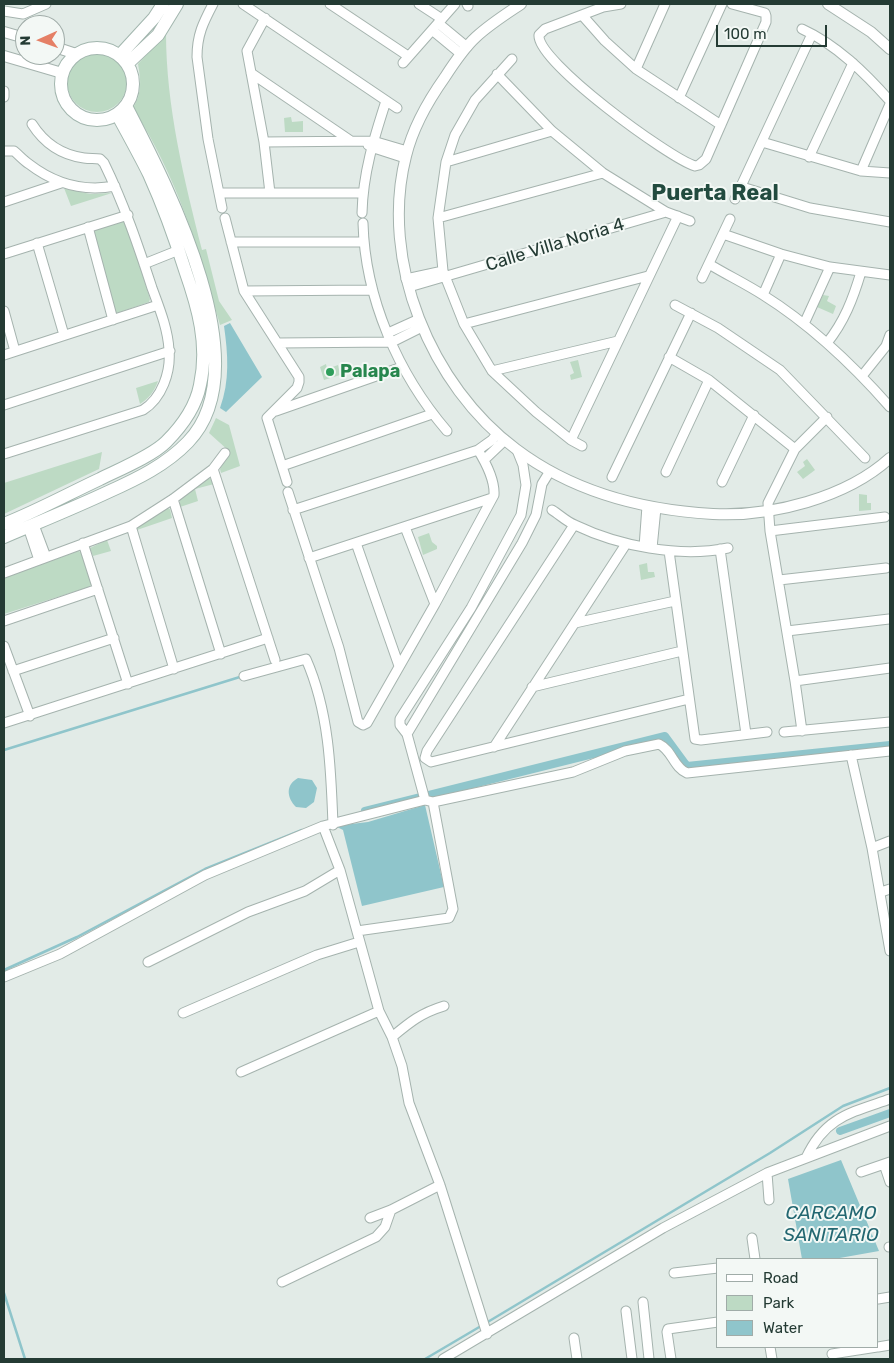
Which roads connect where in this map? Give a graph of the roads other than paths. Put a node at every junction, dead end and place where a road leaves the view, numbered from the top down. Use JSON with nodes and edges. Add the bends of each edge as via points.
{"nodes":[{"id":1,"x":46,"y":4,"type":"edge"},
{"id":2,"x":163,"y":4,"type":"edge"},
{"id":3,"x":177,"y":4,"type":"edge"},
{"id":4,"x":213,"y":4,"type":"edge"},
{"id":5,"x":243,"y":4,"type":"edge"},
{"id":6,"x":330,"y":4,"type":"edge"},
{"id":7,"x":419,"y":4,"type":"edge"},
{"id":8,"x":455,"y":4,"type":"edge"},
{"id":9,"x":521,"y":4,"type":"edge"},
{"id":10,"x":621,"y":4,"type":"edge"},
{"id":11,"x":665,"y":4,"type":"edge"},
{"id":12,"x":722,"y":4,"type":"edge"},
{"id":13,"x":732,"y":4,"type":"edge"},
{"id":14,"x":828,"y":4,"type":"edge"},
{"id":15,"x":4,"y":11,"type":"edge"},
{"id":16,"x":582,"y":15,"type":"junction"},
{"id":17,"x":265,"y":18,"type":"junction"},
{"id":18,"x":437,"y":24,"type":"junction"},
{"id":19,"x":802,"y":29,"type":"dead end"},
{"id":20,"x":812,"y":34,"type":"junction"},
{"id":21,"x":461,"y":47,"type":"junction"},
{"id":22,"x":890,"y":49,"type":"edge"},
{"id":23,"x":65,"y":50,"type":"edge"},
{"id":24,"x":76,"y":54,"type":"junction"},
{"id":25,"x":4,"y":56,"type":"edge"},
{"id":26,"x":124,"y":59,"type":"junction"},
{"id":27,"x":512,"y":59,"type":"dead end"},
{"id":28,"x":853,"y":63,"type":"junction"},
{"id":29,"x":636,"y":69,"type":"junction"},
{"id":30,"x":62,"y":73,"type":"junction"},
{"id":31,"x":251,"y":73,"type":"junction"},
{"id":32,"x":497,"y":74,"type":"junction"},
{"id":33,"x":4,"y":91,"type":"edge"},
{"id":34,"x":4,"y":97,"type":"edge"},
{"id":35,"x":680,"y":98,"type":"junction"},
{"id":36,"x":386,"y":101,"type":"junction"},
{"id":37,"x":890,"y":102,"type":"edge"},
{"id":38,"x":397,"y":108,"type":"dead end"},
{"id":39,"x":121,"y":110,"type":"junction"},
{"id":40,"x":32,"y":124,"type":"dead end"},
{"id":41,"x":721,"y":125,"type":"junction"},
{"id":42,"x":552,"y":131,"type":"junction"},
{"id":43,"x":351,"y":141,"type":"junction"},
{"id":44,"x":264,"y":142,"type":"junction"},
{"id":45,"x":762,"y":142,"type":"junction"},
{"id":46,"x":369,"y":144,"type":"junction"},
{"id":47,"x":4,"y":151,"type":"edge"},
{"id":48,"x":402,"y":153,"type":"junction"},
{"id":49,"x":809,"y":157,"type":"junction"},
{"id":50,"x":446,"y":162,"type":"junction"},
{"id":51,"x":861,"y":171,"type":"junction"},
{"id":52,"x":603,"y":173,"type":"junction"},
{"id":53,"x":890,"y":173,"type":"edge"},
{"id":54,"x":61,"y":183,"type":"junction"},
{"id":55,"x":116,"y":186,"type":"junction"},
{"id":56,"x":742,"y":187,"type":"junction"},
{"id":57,"x":270,"y":193,"type":"junction"},
{"id":58,"x":362,"y":193,"type":"junction"},
{"id":59,"x":219,"y":194,"type":"junction"},
{"id":60,"x":735,"y":199,"type":"dead end"},
{"id":61,"x":4,"y":202,"type":"edge"},
{"id":62,"x":222,"y":208,"type":"dead end"},
{"id":63,"x":362,"y":212,"type":"dead end"},
{"id":64,"x":666,"y":212,"type":"junction"},
{"id":65,"x":128,"y":215,"type":"junction"},
{"id":66,"x":678,"y":216,"type":"junction"},
{"id":67,"x":225,"y":218,"type":"dead end"},
{"id":68,"x":438,"y":218,"type":"junction"},
{"id":69,"x":730,"y":219,"type":"dead end"},
{"id":70,"x":690,"y":221,"type":"dead end"},
{"id":71,"x":890,"y":222,"type":"edge"},
{"id":72,"x":362,"y":223,"type":"dead end"},
{"id":73,"x":88,"y":227,"type":"junction"},
{"id":74,"x":723,"y":234,"type":"junction"},
{"id":75,"x":231,"y":242,"type":"junction"},
{"id":76,"x":363,"y":242,"type":"junction"},
{"id":77,"x":38,"y":243,"type":"junction"},
{"id":78,"x":180,"y":252,"type":"junction"},
{"id":79,"x":4,"y":254,"type":"edge"},
{"id":80,"x":781,"y":254,"type":"junction"},
{"id":81,"x":709,"y":264,"type":"junction"},
{"id":82,"x":145,"y":266,"type":"junction"},
{"id":83,"x":830,"y":267,"type":"junction"},
{"id":84,"x":860,"y":272,"type":"junction"},
{"id":85,"x":444,"y":274,"type":"junction"},
{"id":86,"x":890,"y":275,"type":"edge"},
{"id":87,"x":648,"y":276,"type":"junction"},
{"id":88,"x":702,"y":278,"type":"dead end"},
{"id":89,"x":412,"y":282,"type":"junction"},
{"id":90,"x":372,"y":290,"type":"junction"},
{"id":91,"x":244,"y":291,"type":"junction"},
{"id":92,"x":763,"y":295,"type":"junction"},
{"id":93,"x":158,"y":305,"type":"junction"},
{"id":94,"x":675,"y":305,"type":"dead end"},
{"id":95,"x":4,"y":311,"type":"edge"},
{"id":96,"x":691,"y":312,"type":"junction"},
{"id":97,"x":113,"y":320,"type":"junction"},
{"id":98,"x":464,"y":324,"type":"junction"},
{"id":99,"x":804,"y":324,"type":"junction"},
{"id":100,"x":417,"y":325,"type":"junction"},
{"id":101,"x":388,"y":333,"type":"junction"},
{"id":102,"x":64,"y":335,"type":"junction"},
{"id":103,"x":890,"y":336,"type":"edge"},
{"id":104,"x":618,"y":341,"type":"junction"},
{"id":105,"x":278,"y":342,"type":"junction"},
{"id":106,"x":392,"y":342,"type":"junction"},
{"id":107,"x":827,"y":344,"type":"junction"},
{"id":108,"x":15,"y":351,"type":"junction"},
{"id":109,"x":170,"y":351,"type":"junction"},
{"id":110,"x":4,"y":354,"type":"edge"},
{"id":111,"x":670,"y":357,"type":"junction"},
{"id":112,"x":402,"y":367,"type":"junction"},
{"id":113,"x":492,"y":371,"type":"junction"},
{"id":114,"x":862,"y":376,"type":"junction"},
{"id":115,"x":709,"y":380,"type":"junction"},
{"id":116,"x":4,"y":405,"type":"edge"},
{"id":117,"x":890,"y":407,"type":"edge"},
{"id":118,"x":273,"y":411,"type":"junction"},
{"id":119,"x":432,"y":414,"type":"junction"},
{"id":120,"x":754,"y":415,"type":"junction"},
{"id":121,"x":827,"y":417,"type":"junction"},
{"id":122,"x":446,"y":431,"type":"dead end"},
{"id":123,"x":498,"y":440,"type":"junction"},
{"id":124,"x":571,"y":440,"type":"junction"},
{"id":125,"x":582,"y":446,"type":"dead end"},
{"id":126,"x":795,"y":449,"type":"junction"},
{"id":127,"x":478,"y":450,"type":"junction"},
{"id":128,"x":517,"y":450,"type":"junction"},
{"id":129,"x":225,"y":453,"type":"dead end"},
{"id":130,"x":4,"y":454,"type":"edge"},
{"id":131,"x":866,"y":458,"type":"dead end"},
{"id":132,"x":890,"y":458,"type":"edge"},
{"id":133,"x":484,"y":460,"type":"junction"},
{"id":134,"x":128,"y":465,"type":"junction"},
{"id":135,"x":282,"y":466,"type":"junction"},
{"id":136,"x":213,"y":469,"type":"junction"},
{"id":137,"x":550,"y":471,"type":"junction"},
{"id":138,"x":666,"y":472,"type":"dead end"},
{"id":139,"x":612,"y":477,"type":"dead end"},
{"id":140,"x":135,"y":480,"type":"junction"},
{"id":141,"x":287,"y":482,"type":"dead end"},
{"id":142,"x":722,"y":482,"type":"dead end"},
{"id":143,"x":288,"y":492,"type":"dead end"},
{"id":144,"x":492,"y":498,"type":"junction"},
{"id":145,"x":173,"y":499,"type":"junction"},
{"id":146,"x":652,"y":507,"type":"junction"},
{"id":147,"x":293,"y":510,"type":"junction"},
{"id":148,"x":552,"y":510,"type":"dead end"},
{"id":149,"x":768,"y":512,"type":"junction"},
{"id":150,"x":885,"y":518,"type":"dead end"},
{"id":151,"x":4,"y":524,"type":"edge"},
{"id":152,"x":574,"y":525,"type":"junction"},
{"id":153,"x":31,"y":526,"type":"junction"},
{"id":154,"x":130,"y":526,"type":"junction"},
{"id":155,"x":406,"y":526,"type":"junction"},
{"id":156,"x":770,"y":531,"type":"junction"},
{"id":157,"x":4,"y":537,"type":"edge"},
{"id":158,"x":83,"y":543,"type":"junction"},
{"id":159,"x":356,"y":543,"type":"junction"},
{"id":160,"x":626,"y":544,"type":"junction"},
{"id":161,"x":648,"y":548,"type":"junction"},
{"id":162,"x":669,"y":551,"type":"junction"},
{"id":163,"x":309,"y":558,"type":"junction"},
{"id":164,"x":43,"y":559,"type":"junction"},
{"id":165,"x":886,"y":568,"type":"dead end"},
{"id":166,"x":4,"y":573,"type":"edge"},
{"id":167,"x":779,"y":580,"type":"junction"},
{"id":168,"x":98,"y":589,"type":"junction"},
{"id":169,"x":675,"y":601,"type":"junction"},
{"id":170,"x":435,"y":604,"type":"junction"},
{"id":171,"x":889,"y":618,"type":"edge"},
{"id":172,"x":4,"y":620,"type":"edge"},
{"id":173,"x":575,"y":623,"type":"junction"},
{"id":174,"x":457,"y":631,"type":"junction"},
{"id":175,"x":787,"y":631,"type":"junction"},
{"id":176,"x":466,"y":637,"type":"junction"},
{"id":177,"x":114,"y":638,"type":"junction"},
{"id":178,"x":268,"y":638,"type":"junction"},
{"id":179,"x":4,"y":646,"type":"edge"},
{"id":180,"x":682,"y":651,"type":"junction"},
{"id":181,"x":221,"y":654,"type":"junction"},
{"id":182,"x":275,"y":660,"type":"dead end"},
{"id":183,"x":400,"y":666,"type":"junction"},
{"id":184,"x":890,"y":668,"type":"edge"},
{"id":185,"x":13,"y":670,"type":"junction"},
{"id":186,"x":174,"y":670,"type":"junction"},
{"id":187,"x":244,"y":676,"type":"dead end"},
{"id":188,"x":795,"y":681,"type":"junction"},
{"id":189,"x":128,"y":684,"type":"junction"},
{"id":190,"x":532,"y":687,"type":"junction"},
{"id":191,"x":689,"y":699,"type":"junction"},
{"id":192,"x":30,"y":716,"type":"junction"},
{"id":193,"x":890,"y":722,"type":"edge"},
{"id":194,"x":4,"y":723,"type":"edge"},
{"id":195,"x":802,"y":731,"type":"junction"},
{"id":196,"x":766,"y":732,"type":"dead end"},
{"id":197,"x":784,"y":732,"type":"dead end"},
{"id":198,"x":407,"y":734,"type":"junction"},
{"id":199,"x":746,"y":734,"type":"junction"},
{"id":200,"x":494,"y":747,"type":"junction"},
{"id":201,"x":890,"y":751,"type":"edge"},
{"id":202,"x":850,"y":755,"type":"junction"},
{"id":203,"x":429,"y":801,"type":"junction"},
{"id":204,"x":333,"y":825,"type":"junction"},
{"id":205,"x":323,"y":826,"type":"junction"},
{"id":206,"x":890,"y":841,"type":"edge"},
{"id":207,"x":872,"y":848,"type":"junction"},
{"id":208,"x":340,"y":870,"type":"junction"},
{"id":209,"x":890,"y":889,"type":"edge"},
{"id":210,"x":881,"y":892,"type":"junction"},
{"id":211,"x":357,"y":931,"type":"junction"},
{"id":212,"x":889,"y":938,"type":"edge"},
{"id":213,"x":359,"y":942,"type":"junction"},
{"id":214,"x":890,"y":951,"type":"edge"},
{"id":215,"x":148,"y":962,"type":"dead end"},
{"id":216,"x":4,"y":977,"type":"edge"},
{"id":217,"x":444,"y":1006,"type":"dead end"},
{"id":218,"x":378,"y":1011,"type":"junction"},
{"id":219,"x":183,"y":1013,"type":"dead end"},
{"id":220,"x":392,"y":1037,"type":"junction"},
{"id":221,"x":241,"y":1072,"type":"dead end"},
{"id":222,"x":890,"y":1099,"type":"edge"},
{"id":223,"x":890,"y":1126,"type":"edge"},
{"id":224,"x":806,"y":1158,"type":"junction"},
{"id":225,"x":887,"y":1163,"type":"edge"},
{"id":226,"x":861,"y":1172,"type":"dead end"},
{"id":227,"x":767,"y":1173,"type":"junction"},
{"id":228,"x":890,"y":1182,"type":"edge"},
{"id":229,"x":440,"y":1185,"type":"junction"},
{"id":230,"x":769,"y":1200,"type":"dead end"},
{"id":231,"x":391,"y":1210,"type":"junction"},
{"id":232,"x":370,"y":1218,"type":"dead end"},
{"id":233,"x":752,"y":1238,"type":"dead end"},
{"id":234,"x":755,"y":1258,"type":"edge"},
{"id":235,"x":716,"y":1268,"type":"edge"},
{"id":236,"x":674,"y":1273,"type":"dead end"},
{"id":237,"x":282,"y":1282,"type":"dead end"},
{"id":238,"x":643,"y":1302,"type":"dead end"},
{"id":239,"x":626,"y":1311,"type":"dead end"},
{"id":240,"x":716,"y":1322,"type":"edge"},
{"id":241,"x":487,"y":1334,"type":"junction"},
{"id":242,"x":574,"y":1338,"type":"dead end"},
{"id":243,"x":870,"y":1348,"type":"edge"},
{"id":244,"x":831,"y":1353,"type":"edge"},
{"id":245,"x":443,"y":1359,"type":"edge"},
{"id":246,"x":577,"y":1359,"type":"edge"},
{"id":247,"x":632,"y":1359,"type":"edge"},
{"id":248,"x":649,"y":1359,"type":"edge"},
{"id":249,"x":670,"y":1359,"type":"edge"}],
"edges":[{"from":1,"to":15,"type":"street","via":[[23,14]]},
{"from":2,"to":26,"type":"main road"},
{"from":3,"to":26,"type":"main road","via":[[158,35]]},
{"from":4,"to":59,"type":"street","via":[[199,31],[197,57]]},
{"from":5,"to":17,"type":"street"},
{"from":6,"to":18,"type":"street","via":[[405,59]]},
{"from":7,"to":18,"type":"street"},
{"from":8,"to":18,"type":"street"},
{"from":9,"to":21,"type":"street"},
{"from":10,"to":16,"type":"street"},
{"from":11,"to":29,"type":"street"},
{"from":12,"to":35,"type":"street"},
{"from":13,"to":41,"type":"street","via":[[765,13],[766,19]]},
{"from":14,"to":22,"type":"street","via":[[871,32]]},
{"from":16,"to":29,"type":"street"},
{"from":16,"to":41,"type":"street","via":[[545,29],[540,35],[540,43],[561,67],[624,122],[695,166],[706,159]]},
{"from":17,"to":31,"type":"street","via":[[248,48]]},
{"from":17,"to":36,"type":"street"},
{"from":18,"to":21,"type":"street"},
{"from":19,"to":20,"type":"street"},
{"from":20,"to":28,"type":"street"},
{"from":20,"to":45,"type":"street"},
{"from":21,"to":48,"type":"street"},
{"from":23,"to":24,"type":"street"},
{"from":24,"to":26,"type":"main road","via":[[98,47]]},
{"from":24,"to":30,"type":"main road"},
{"from":25,"to":30,"type":"street"},
{"from":26,"to":39,"type":"main road","via":[[132,74],[133,85],[131,96]]},
{"from":27,"to":32,"type":"street"},
{"from":28,"to":37,"type":"street"},
{"from":28,"to":49,"type":"street"},
{"from":29,"to":35,"type":"street"},
{"from":30,"to":39,"type":"main road","via":[[64,98],[81,116],[93,120],[106,119]]},
{"from":31,"to":43,"type":"street"},
{"from":31,"to":44,"type":"street"},
{"from":32,"to":42,"type":"street","name":"Calle Villa Noria 4"},
{"from":32,"to":50,"type":"street","via":[[475,100]]},
{"from":33,"to":34,"type":"street"},
{"from":35,"to":41,"type":"street"},
{"from":36,"to":38,"type":"street"},
{"from":36,"to":46,"type":"street"},
{"from":37,"to":51,"type":"street"},
{"from":39,"to":78,"type":"main road"},
{"from":39,"to":140,"type":"main road","via":[[161,174],[183,227],[209,313],[216,362],[210,405],[190,441],[168,460]]},
{"from":40,"to":55,"type":"street","via":[[45,140],[65,153],[100,159]]},
{"from":42,"to":50,"type":"street"},
{"from":42,"to":52,"type":"street","name":"Calle Villa Noria 4"},
{"from":43,"to":44,"type":"street"},
{"from":43,"to":46,"type":"street"},
{"from":44,"to":57,"type":"street"},
{"from":45,"to":49,"type":"street"},
{"from":45,"to":56,"type":"street"},
{"from":46,"to":48,"type":"street"},
{"from":46,"to":58,"type":"street"},
{"from":47,"to":54,"type":"street","via":[[14,151]]},
{"from":48,"to":89,"type":"street","via":[[401,250]]},
{"from":49,"to":51,"type":"street"},
{"from":50,"to":68,"type":"street"},
{"from":51,"to":53,"type":"street"},
{"from":52,"to":64,"type":"street","name":"Calle Villa Noria 4"},
{"from":52,"to":68,"type":"street"},
{"from":54,"to":55,"type":"street","via":[[95,189]]},
{"from":54,"to":61,"type":"street"},
{"from":55,"to":65,"type":"street"},
{"from":56,"to":60,"type":"street"},
{"from":56,"to":71,"type":"street","via":[[810,208]]},
{"from":57,"to":58,"type":"street"},
{"from":57,"to":59,"type":"street"},
{"from":58,"to":63,"type":"street"},
{"from":59,"to":62,"type":"street"},
{"from":64,"to":66,"type":"street","name":"Calle Villa Noria 4"},
{"from":64,"to":85,"type":"street","name":"Calle Villa Noria 4"},
{"from":65,"to":73,"type":"street"},
{"from":65,"to":82,"type":"street"},
{"from":66,"to":70,"type":"street","name":"Calle Villa Noria 4"},
{"from":66,"to":87,"type":"street"},
{"from":67,"to":75,"type":"street"},
{"from":68,"to":85,"type":"street"},
{"from":69,"to":74,"type":"street"},
{"from":72,"to":76,"type":"street"},
{"from":73,"to":77,"type":"street"},
{"from":73,"to":97,"type":"street"},
{"from":74,"to":80,"type":"street"},
{"from":74,"to":81,"type":"street"},
{"from":75,"to":76,"type":"street"},
{"from":75,"to":91,"type":"street"},
{"from":76,"to":90,"type":"street"},
{"from":77,"to":79,"type":"street"},
{"from":77,"to":102,"type":"street"},
{"from":78,"to":82,"type":"street"},
{"from":78,"to":134,"type":"main road","via":[[203,340],[200,387],[179,429],[164,444]]},
{"from":80,"to":83,"type":"street"},
{"from":80,"to":92,"type":"street"},
{"from":81,"to":88,"type":"street"},
{"from":81,"to":92,"type":"street"},
{"from":82,"to":93,"type":"street"},
{"from":83,"to":84,"type":"street"},
{"from":83,"to":99,"type":"street"},
{"from":84,"to":86,"type":"street"},
{"from":84,"to":107,"type":"street","via":[[854,298]]},
{"from":85,"to":89,"type":"street","name":"Calle Villa Noria 4"},
{"from":85,"to":98,"type":"street"},
{"from":87,"to":98,"type":"street"},
{"from":87,"to":104,"type":"street"},
{"from":89,"to":100,"type":"street"},
{"from":90,"to":91,"type":"street"},
{"from":90,"to":101,"type":"street"},
{"from":91,"to":105,"type":"street"},
{"from":92,"to":99,"type":"street"},
{"from":93,"to":97,"type":"street"},
{"from":93,"to":109,"type":"street"},
{"from":94,"to":96,"type":"street"},
{"from":95,"to":108,"type":"street"},
{"from":96,"to":111,"type":"street"},
{"from":96,"to":121,"type":"street","via":[[780,370]]},
{"from":97,"to":102,"type":"street"},
{"from":98,"to":113,"type":"street"},
{"from":99,"to":107,"type":"street"},
{"from":100,"to":101,"type":"street"},
{"from":100,"to":106,"type":"street"},
{"from":100,"to":123,"type":"street","via":[[452,381]]},
{"from":101,"to":106,"type":"street"},
{"from":102,"to":108,"type":"street"},
{"from":103,"to":114,"type":"street"},
{"from":104,"to":113,"type":"street"},
{"from":104,"to":124,"type":"street"},
{"from":105,"to":106,"type":"street"},
{"from":105,"to":118,"type":"street","via":[[299,382],[297,388]]},
{"from":106,"to":112,"type":"street"},
{"from":107,"to":114,"type":"street"},
{"from":108,"to":110,"type":"street"},
{"from":109,"to":116,"type":"street"},
{"from":109,"to":130,"type":"street","via":[[160,392],[143,410]]},
{"from":111,"to":115,"type":"street"},
{"from":111,"to":139,"type":"street"},
{"from":112,"to":118,"type":"street"},
{"from":112,"to":119,"type":"street"},
{"from":113,"to":124,"type":"street"},
{"from":114,"to":117,"type":"street"},
{"from":115,"to":120,"type":"street"},
{"from":115,"to":138,"type":"street"},
{"from":118,"to":135,"type":"street","via":[[268,420]]},
{"from":119,"to":122,"type":"street"},
{"from":119,"to":135,"type":"street"},
{"from":120,"to":126,"type":"street"},
{"from":120,"to":142,"type":"street"},
{"from":121,"to":126,"type":"street"},
{"from":121,"to":131,"type":"street"},
{"from":123,"to":127,"type":"street"},
{"from":123,"to":128,"type":"street"},
{"from":123,"to":133,"type":"street"},
{"from":124,"to":125,"type":"street"},
{"from":126,"to":149,"type":"street"},
{"from":127,"to":133,"type":"street"},
{"from":127,"to":147,"type":"street"},
{"from":128,"to":137,"type":"street"},
{"from":128,"to":174,"type":"street","via":[[526,484],[521,515]]},
{"from":129,"to":136,"type":"street"},
{"from":132,"to":149,"type":"street","via":[[835,493]]},
{"from":133,"to":144,"type":"street","via":[[494,486]]},
{"from":134,"to":140,"type":"main road"},
{"from":134,"to":151,"type":"main road"},
{"from":135,"to":141,"type":"street"},
{"from":136,"to":145,"type":"street"},
{"from":136,"to":178,"type":"street"},
{"from":137,"to":146,"type":"street","via":[[604,495]]},
{"from":137,"to":176,"type":"street","via":[[542,484],[534,518],[522,543]]},
{"from":140,"to":153,"type":"main road"},
{"from":143,"to":147,"type":"street"},
{"from":144,"to":155,"type":"street"},
{"from":144,"to":170,"type":"street"},
{"from":145,"to":154,"type":"street"},
{"from":145,"to":181,"type":"street"},
{"from":146,"to":149,"type":"street","via":[[735,515]]},
{"from":146,"to":161,"type":"street"},
{"from":147,"to":163,"type":"street"},
{"from":148,"to":152,"type":"street"},
{"from":149,"to":156,"type":"street"},
{"from":150,"to":156,"type":"street"},
{"from":152,"to":160,"type":"street"},
{"from":152,"to":200,"type":"street","via":[[425,758],[431,762]]},
{"from":153,"to":157,"type":"main road"},
{"from":153,"to":164,"type":"street"},
{"from":154,"to":158,"type":"street"},
{"from":154,"to":186,"type":"street"},
{"from":155,"to":159,"type":"street"},
{"from":155,"to":170,"type":"street"},
{"from":156,"to":167,"type":"street"},
{"from":158,"to":164,"type":"street"},
{"from":158,"to":168,"type":"street"},
{"from":159,"to":163,"type":"street"},
{"from":159,"to":183,"type":"street"},
{"from":160,"to":161,"type":"street"},
{"from":160,"to":173,"type":"street"},
{"from":161,"to":162,"type":"street"},
{"from":162,"to":169,"type":"street"},
{"from":162,"to":199,"type":"street","via":[[724,549]]},
{"from":163,"to":183,"type":"street","via":[[339,648],[359,723],[367,723]]},
{"from":164,"to":166,"type":"street"},
{"from":165,"to":167,"type":"street"},
{"from":167,"to":175,"type":"street"},
{"from":168,"to":172,"type":"street"},
{"from":168,"to":177,"type":"street"},
{"from":169,"to":173,"type":"street"},
{"from":169,"to":180,"type":"street"},
{"from":170,"to":183,"type":"street"},
{"from":171,"to":175,"type":"street"},
{"from":173,"to":190,"type":"street"},
{"from":174,"to":176,"type":"street"},
{"from":174,"to":198,"type":"street","via":[[400,719],[400,725]]},
{"from":175,"to":188,"type":"street"},
{"from":176,"to":198,"type":"street"},
{"from":177,"to":185,"type":"street"},
{"from":177,"to":189,"type":"street"},
{"from":178,"to":181,"type":"street"},
{"from":178,"to":182,"type":"street"},
{"from":179,"to":185,"type":"street"},
{"from":180,"to":190,"type":"street"},
{"from":180,"to":191,"type":"street"},
{"from":181,"to":186,"type":"street"},
{"from":184,"to":188,"type":"street"},
{"from":185,"to":192,"type":"street"},
{"from":186,"to":189,"type":"street"},
{"from":187,"to":204,"type":"street","via":[[306,658],[324,715]]},
{"from":188,"to":195,"type":"street"},
{"from":189,"to":192,"type":"street"},
{"from":190,"to":200,"type":"street"},
{"from":191,"to":199,"type":"street","via":[[695,739]]},
{"from":191,"to":200,"type":"street"},
{"from":192,"to":194,"type":"street"},
{"from":193,"to":195,"type":"street"},
{"from":195,"to":197,"type":"street"},
{"from":196,"to":199,"type":"street"},
{"from":198,"to":203,"type":"street"},
{"from":201,"to":202,"type":"street"},
{"from":202,"to":203,"type":"street","via":[[687,773],[681,770],[667,748],[659,744],[625,751],[566,773]]},
{"from":202,"to":207,"type":"street"},
{"from":203,"to":204,"type":"street"},
{"from":203,"to":211,"type":"street","via":[[452,909],[449,918]]},
{"from":204,"to":205,"type":"street"},
{"from":205,"to":208,"type":"street"},
{"from":205,"to":216,"type":"street","via":[[205,875],[60,954]]},
{"from":206,"to":207,"type":"street"},
{"from":207,"to":210,"type":"street"},
{"from":208,"to":211,"type":"street"},
{"from":208,"to":215,"type":"street","via":[[305,891],[248,912]]},
{"from":209,"to":210,"type":"street"},
{"from":210,"to":212,"type":"street"},
{"from":211,"to":213,"type":"street"},
{"from":212,"to":214,"type":"street"},
{"from":213,"to":218,"type":"street"},
{"from":213,"to":219,"type":"street","via":[[307,959]]},
{"from":217,"to":220,"type":"street","via":[[426,1011]]},
{"from":218,"to":220,"type":"street"},
{"from":218,"to":221,"type":"street"},
{"from":220,"to":229,"type":"street","via":[[402,1066],[409,1104]]},
{"from":222,"to":224,"type":"street","via":[[843,1115],[813,1142]]},
{"from":223,"to":224,"type":"street"},
{"from":224,"to":227,"type":"street"},
{"from":225,"to":226,"type":"street"},
{"from":225,"to":228,"type":"street"},
{"from":227,"to":230,"type":"street"},
{"from":227,"to":241,"type":"street","via":[[663,1228]]},
{"from":229,"to":231,"type":"street"},
{"from":229,"to":241,"type":"street"},
{"from":231,"to":232,"type":"street"},
{"from":231,"to":237,"type":"street","via":[[386,1227],[376,1237]]},
{"from":233,"to":234,"type":"street"},
{"from":235,"to":236,"type":"street"},
{"from":238,"to":248,"type":"street"},
{"from":239,"to":247,"type":"street"},
{"from":240,"to":249,"type":"street","via":[[668,1329]]},
{"from":241,"to":245,"type":"street"},
{"from":242,"to":246,"type":"street"},
{"from":243,"to":244,"type":"street"}]}
